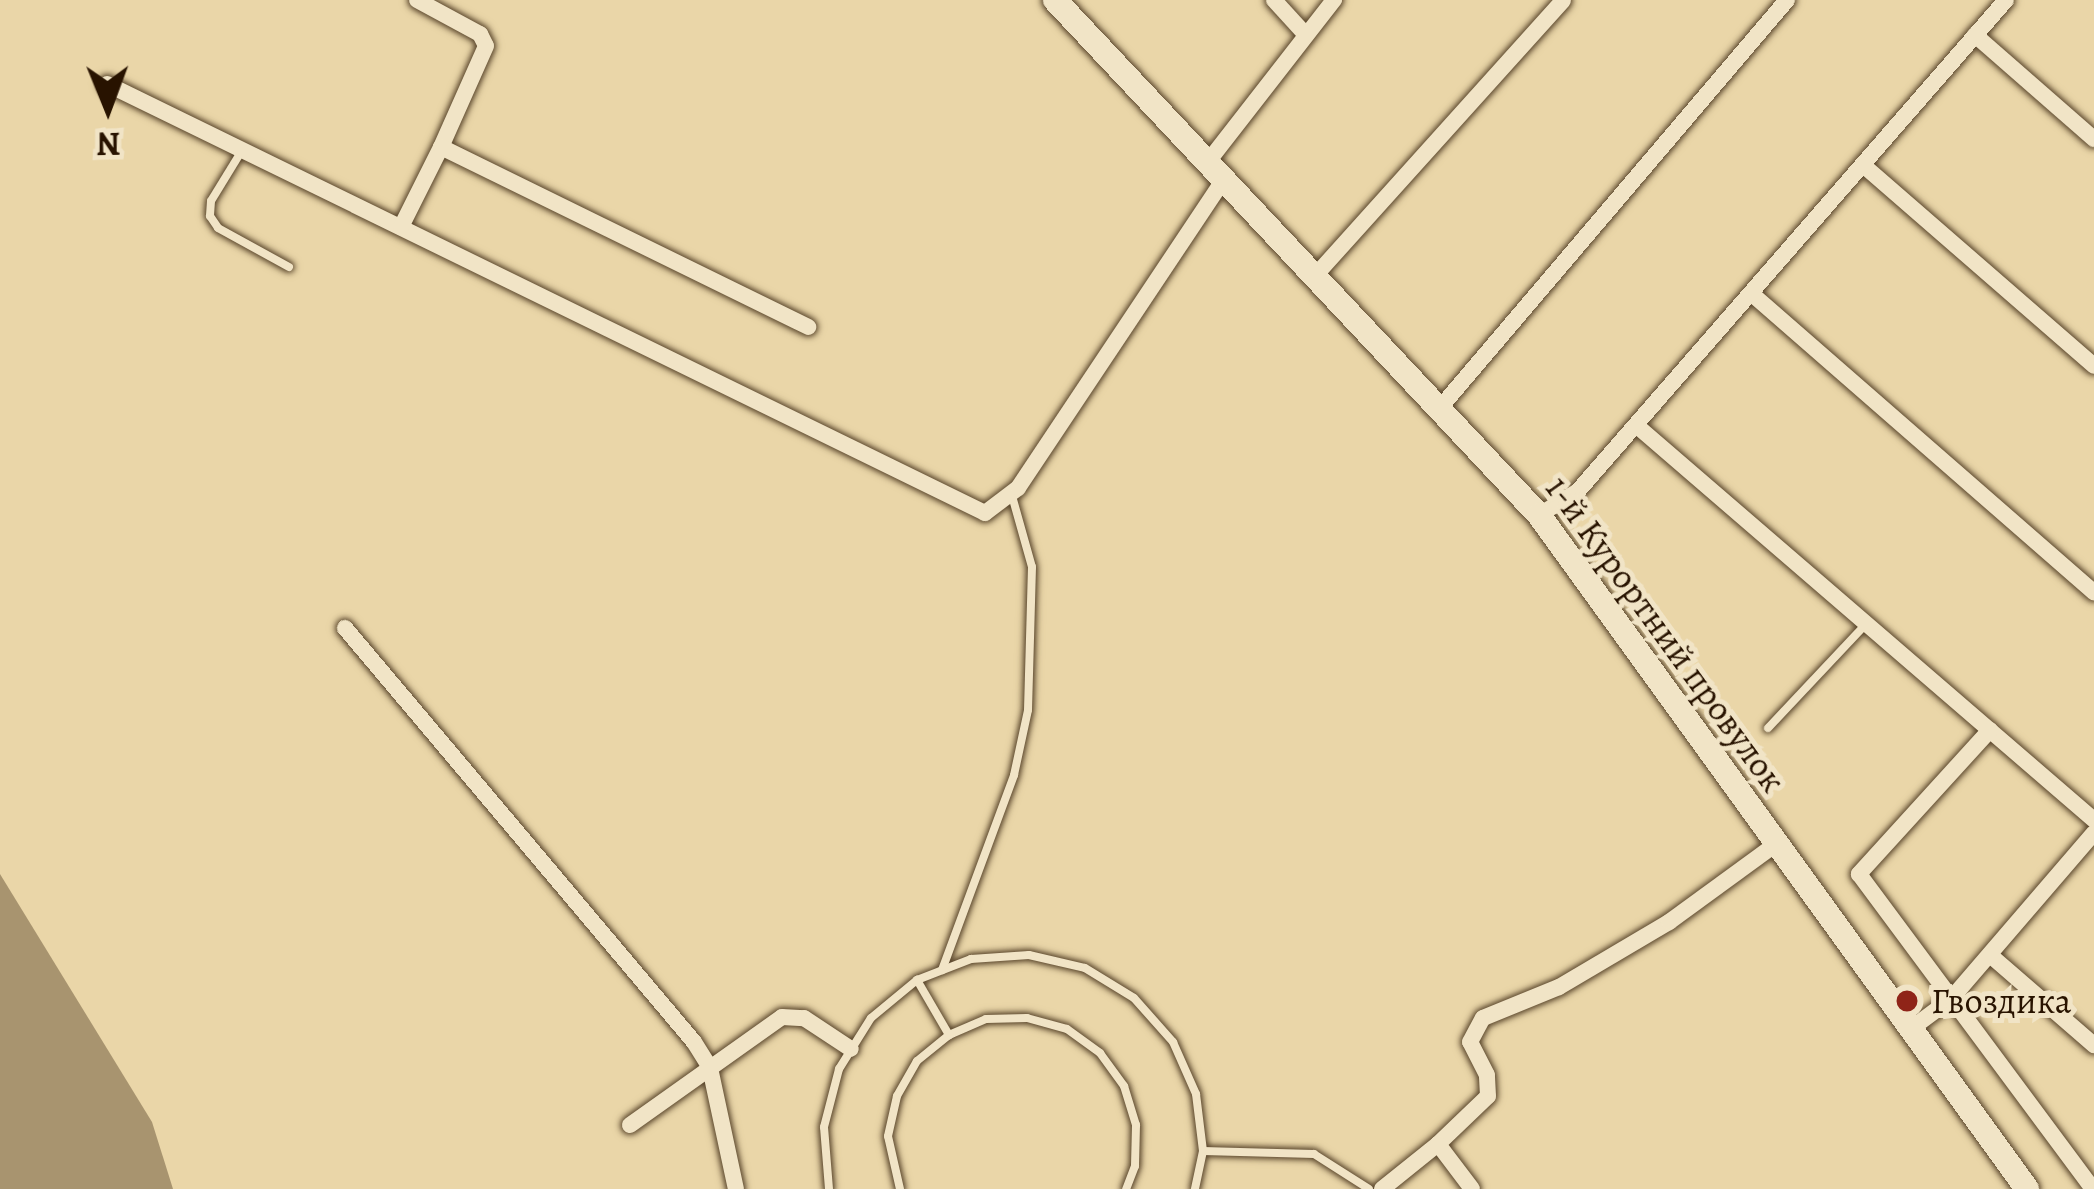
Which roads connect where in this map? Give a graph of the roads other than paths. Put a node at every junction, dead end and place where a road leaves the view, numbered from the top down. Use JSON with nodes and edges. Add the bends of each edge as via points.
{"nodes":[{"id":1,"x":417,"y":0,"type":"edge"},
{"id":2,"x":1055,"y":0,"type":"edge"},
{"id":3,"x":1274,"y":0,"type":"edge"},
{"id":4,"x":1334,"y":0,"type":"edge"},
{"id":5,"x":1563,"y":0,"type":"edge"},
{"id":6,"x":1787,"y":0,"type":"edge"},
{"id":7,"x":2006,"y":0,"type":"edge"},
{"id":8,"x":1306,"y":35,"type":"junction"},
{"id":9,"x":1975,"y":35,"type":"junction"},
{"id":10,"x":107,"y":84,"type":"dead end"},
{"id":11,"x":2094,"y":139,"type":"edge"},
{"id":12,"x":442,"y":148,"type":"junction"},
{"id":13,"x":242,"y":151,"type":"junction"},
{"id":14,"x":1863,"y":165,"type":"junction"},
{"id":15,"x":1214,"y":172,"type":"junction"},
{"id":16,"x":401,"y":226,"type":"junction"},
{"id":17,"x":289,"y":267,"type":"dead end"},
{"id":18,"x":1314,"y":277,"type":"junction"},
{"id":19,"x":1752,"y":294,"type":"junction"},
{"id":20,"x":808,"y":327,"type":"dead end"},
{"id":21,"x":2094,"y":366,"type":"edge"},
{"id":22,"x":1439,"y":410,"type":"junction"},
{"id":23,"x":1637,"y":425,"type":"junction"},
{"id":24,"x":1012,"y":494,"type":"junction"},
{"id":25,"x":1539,"y":515,"type":"junction"},
{"id":26,"x":2094,"y":592,"type":"edge"},
{"id":27,"x":1866,"y":623,"type":"junction"},
{"id":28,"x":345,"y":628,"type":"dead end"},
{"id":29,"x":1768,"y":728,"type":"dead end"},
{"id":30,"x":1990,"y":730,"type":"junction"},
{"id":31,"x":2094,"y":820,"type":"edge"},
{"id":32,"x":2094,"y":832,"type":"edge"},
{"id":33,"x":1776,"y":844,"type":"junction"},
{"id":34,"x":1990,"y":956,"type":"junction"},
{"id":35,"x":942,"y":970,"type":"junction"},
{"id":36,"x":917,"y":980,"type":"junction"},
{"id":37,"x":1951,"y":999,"type":"junction"},
{"id":38,"x":1912,"y":1028,"type":"junction"},
{"id":39,"x":949,"y":1034,"type":"junction"},
{"id":40,"x":2094,"y":1046,"type":"edge"},
{"id":41,"x":851,"y":1049,"type":"junction"},
{"id":42,"x":710,"y":1068,"type":"junction"},
{"id":43,"x":630,"y":1125,"type":"dead end"},
{"id":44,"x":1438,"y":1144,"type":"junction"},
{"id":45,"x":1203,"y":1151,"type":"junction"},
{"id":46,"x":736,"y":1189,"type":"edge"},
{"id":47,"x":829,"y":1189,"type":"edge"},
{"id":48,"x":900,"y":1189,"type":"edge"},
{"id":49,"x":1126,"y":1189,"type":"edge"},
{"id":50,"x":1195,"y":1189,"type":"edge"},
{"id":51,"x":1369,"y":1189,"type":"edge"},
{"id":52,"x":1382,"y":1189,"type":"edge"},
{"id":53,"x":1472,"y":1189,"type":"edge"},
{"id":54,"x":2027,"y":1189,"type":"edge"},
{"id":55,"x":2093,"y":1189,"type":"edge"}],
"edges":[{"from":1,"to":12,"type":"street","via":[[480,34],[486,46]]},
{"from":2,"to":15,"type":"street","name":"1-й Курортний провулок"},
{"from":3,"to":8,"type":"street"},
{"from":4,"to":8,"type":"street"},
{"from":5,"to":18,"type":"street"},
{"from":6,"to":22,"type":"street"},
{"from":7,"to":9,"type":"street"},
{"from":8,"to":15,"type":"street"},
{"from":9,"to":11,"type":"street"},
{"from":9,"to":14,"type":"street"},
{"from":10,"to":13,"type":"street"},
{"from":12,"to":16,"type":"street"},
{"from":12,"to":20,"type":"street"},
{"from":13,"to":16,"type":"street"},
{"from":13,"to":17,"type":"lane","via":[[210,216]]},
{"from":14,"to":19,"type":"street"},
{"from":14,"to":21,"type":"street"},
{"from":15,"to":18,"type":"street","name":"1-й Курортний провулок"},
{"from":15,"to":24,"type":"street"},
{"from":16,"to":24,"type":"street","via":[[986,513]]},
{"from":18,"to":22,"type":"street","name":"1-й Курортний провулок"},
{"from":19,"to":23,"type":"street"},
{"from":19,"to":26,"type":"street"},
{"from":22,"to":25,"type":"street","name":"1-й Курортний провулок"},
{"from":23,"to":25,"type":"street","via":[[1578,491]]},
{"from":23,"to":27,"type":"street"},
{"from":24,"to":35,"type":"lane","via":[[1032,567],[1028,710],[1014,775]]},
{"from":25,"to":33,"type":"street","name":"1-й Курортний провулок"},
{"from":27,"to":29,"type":"lane"},
{"from":27,"to":30,"type":"street"},
{"from":28,"to":42,"type":"street"},
{"from":30,"to":31,"type":"street"},
{"from":30,"to":37,"type":"street","via":[[1858,874]]},
{"from":32,"to":34,"type":"street"},
{"from":33,"to":38,"type":"street","name":"1-й Курортний провулок"},
{"from":33,"to":44,"type":"street","via":[[1669,922],[1559,987],[1483,1018],[1470,1042],[1487,1075],[1487,1096]]},
{"from":34,"to":37,"type":"street"},
{"from":34,"to":40,"type":"street"},
{"from":35,"to":36,"type":"lane"},
{"from":35,"to":45,"type":"lane","via":[[1029,955],[1085,968],[1135,998],[1173,1042],[1196,1094]]},
{"from":36,"to":39,"type":"lane"},
{"from":36,"to":41,"type":"lane","via":[[871,1018]]},
{"from":37,"to":38,"type":"street"},
{"from":37,"to":55,"type":"street"},
{"from":38,"to":54,"type":"street","name":"1-й Курортний провулок"},
{"from":39,"to":48,"type":"lane","via":[[917,1061],[896,1096],[888,1136]]},
{"from":39,"to":49,"type":"lane","via":[[986,1019],[1028,1018],[1067,1029],[1100,1052],[1124,1086],[1136,1125]]},
{"from":41,"to":42,"type":"street","via":[[804,1018],[782,1017]]},
{"from":41,"to":47,"type":"lane","via":[[824,1127]]},
{"from":42,"to":43,"type":"street"},
{"from":42,"to":46,"type":"street"},
{"from":44,"to":52,"type":"street"},
{"from":44,"to":53,"type":"street"},
{"from":45,"to":50,"type":"lane"},
{"from":45,"to":51,"type":"lane","via":[[1314,1154]]}]}
